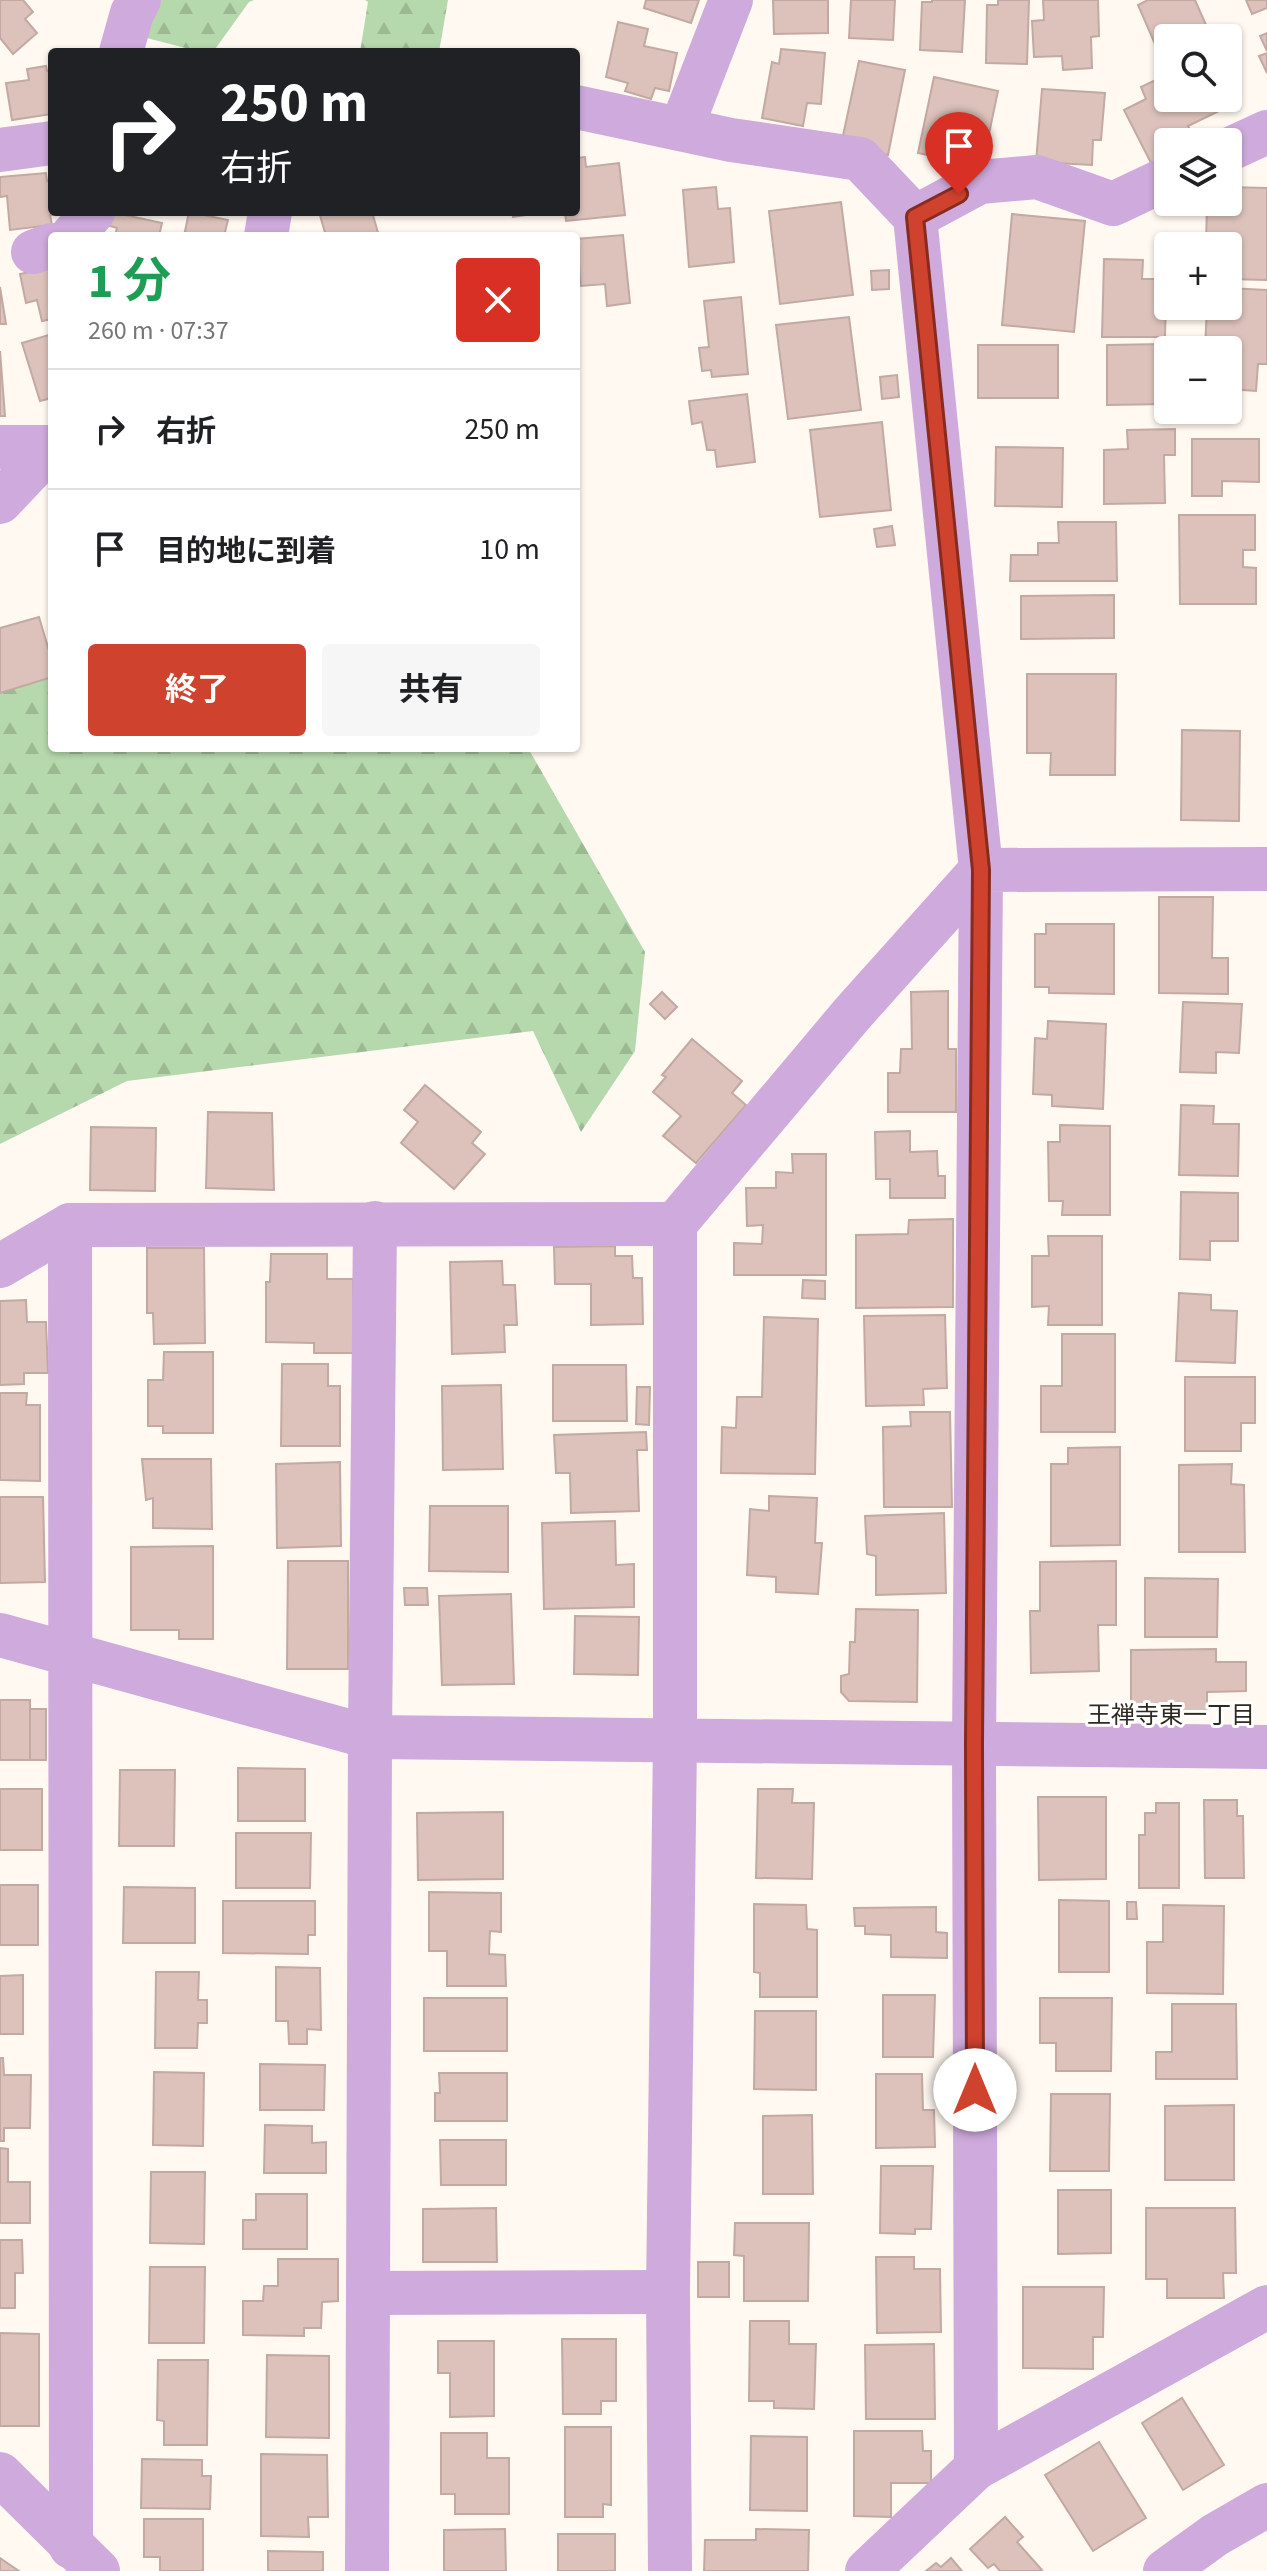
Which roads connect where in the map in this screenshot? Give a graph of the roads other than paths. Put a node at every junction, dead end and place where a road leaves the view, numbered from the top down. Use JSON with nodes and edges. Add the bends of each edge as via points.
{"nodes":[{"id":1,"x":139,"y":0,"type":"edge"},
{"id":2,"x":731,"y":0,"type":"edge"},
{"id":3,"x":122,"y":48,"type":"edge"},
{"id":4,"x":580,"y":108,"type":"edge"},
{"id":5,"x":681,"y":129,"type":"junction"},
{"id":6,"x":1267,"y":132,"type":"edge"},
{"id":7,"x":48,"y":144,"type":"edge"},
{"id":8,"x":1242,"y":144,"type":"edge"},
{"id":9,"x":0,"y":150,"type":"edge"},
{"id":10,"x":1154,"y":185,"type":"edge"},
{"id":11,"x":88,"y":216,"type":"edge"},
{"id":12,"x":915,"y":217,"type":"junction"},
{"id":13,"x":67,"y":232,"type":"edge"},
{"id":14,"x":0,"y":447,"type":"edge"},
{"id":15,"x":48,"y":447,"type":"edge"},
{"id":16,"x":48,"y":450,"type":"edge"},
{"id":17,"x":0,"y":502,"type":"edge"},
{"id":18,"x":1267,"y":869,"type":"edge"},
{"id":19,"x":981,"y":870,"type":"junction"},
{"id":20,"x":375,"y":1223,"type":"junction"},
{"id":21,"x":675,"y":1224,"type":"junction"},
{"id":22,"x":70,"y":1225,"type":"junction"},
{"id":23,"x":0,"y":1266,"type":"edge"},
{"id":24,"x":0,"y":1635,"type":"edge"},
{"id":25,"x":70,"y":1653,"type":"junction"},
{"id":26,"x":370,"y":1737,"type":"junction"},
{"id":27,"x":675,"y":1740,"type":"junction"},
{"id":28,"x":974,"y":1743,"type":"junction"},
{"id":29,"x":1267,"y":1747,"type":"edge"},
{"id":30,"x":668,"y":2292,"type":"junction"},
{"id":31,"x":368,"y":2293,"type":"junction"},
{"id":32,"x":1267,"y":2307,"type":"edge"},
{"id":33,"x":976,"y":2468,"type":"junction"},
{"id":34,"x":0,"y":2474,"type":"edge"},
{"id":35,"x":1267,"y":2505,"type":"edge"},
{"id":36,"x":84,"y":2559,"type":"edge"},
{"id":37,"x":367,"y":2571,"type":"edge"},
{"id":38,"x":670,"y":2571,"type":"edge"},
{"id":39,"x":867,"y":2571,"type":"edge"},
{"id":40,"x":1165,"y":2571,"type":"edge"}],
"edges":[{"from":1,"to":3,"type":"street"},
{"from":2,"to":5,"type":"street"},
{"from":4,"to":5,"type":"street"},
{"from":5,"to":12,"type":"street","via":[[860,159]]},
{"from":6,"to":8,"type":"street"},
{"from":7,"to":9,"type":"street"},
{"from":10,"to":12,"type":"street","via":[[1113,204],[1037,177],[980,182]]},
{"from":11,"to":13,"type":"street"},
{"from":12,"to":19,"type":"street"},
{"from":14,"to":15,"type":"street"},
{"from":16,"to":17,"type":"street"},
{"from":18,"to":19,"type":"street"},
{"from":19,"to":21,"type":"street"},
{"from":19,"to":28,"type":"street"},
{"from":20,"to":21,"type":"street"},
{"from":20,"to":22,"type":"street"},
{"from":20,"to":26,"type":"street"},
{"from":21,"to":27,"type":"street"},
{"from":22,"to":23,"type":"street"},
{"from":22,"to":25,"type":"street"},
{"from":24,"to":25,"type":"street"},
{"from":25,"to":26,"type":"street"},
{"from":25,"to":36,"type":"street"},
{"from":26,"to":27,"type":"street"},
{"from":26,"to":31,"type":"street"},
{"from":27,"to":28,"type":"street"},
{"from":27,"to":30,"type":"street"},
{"from":28,"to":29,"type":"street"},
{"from":28,"to":33,"type":"street"},
{"from":30,"to":31,"type":"street"},
{"from":30,"to":38,"type":"street"},
{"from":31,"to":37,"type":"street"},
{"from":32,"to":33,"type":"street"},
{"from":33,"to":39,"type":"street"},
{"from":34,"to":36,"type":"street"},
{"from":35,"to":40,"type":"street"}]}
